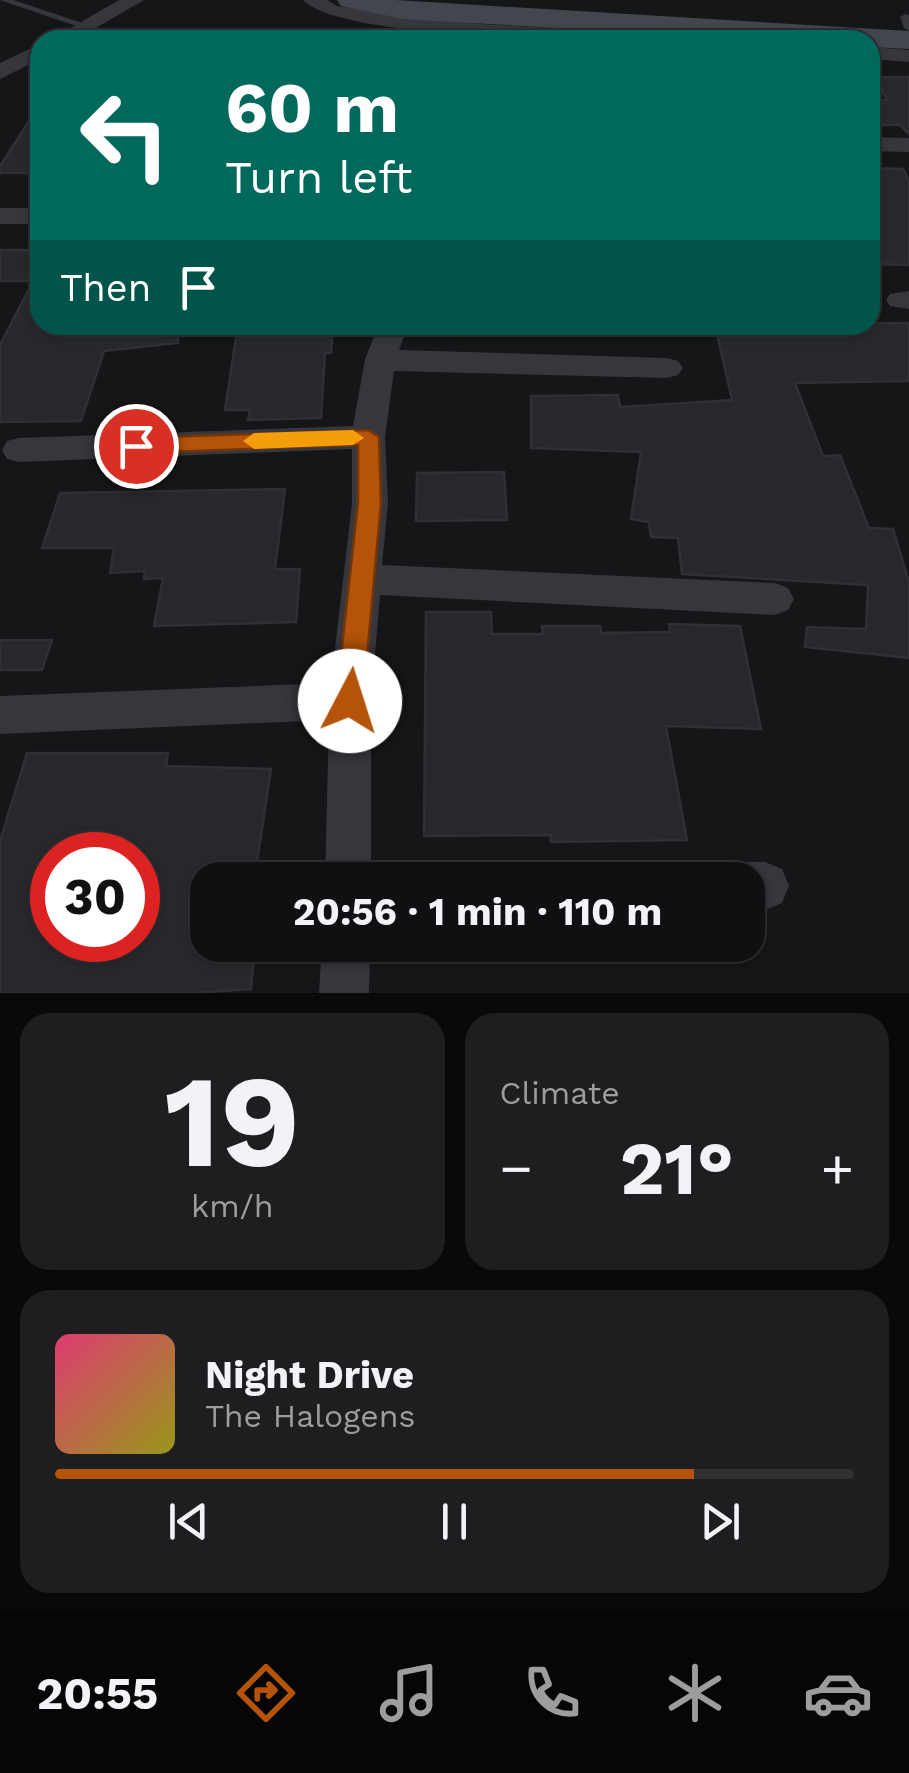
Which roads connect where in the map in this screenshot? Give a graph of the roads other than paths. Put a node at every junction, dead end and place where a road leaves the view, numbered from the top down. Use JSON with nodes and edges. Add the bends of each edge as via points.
{"nodes":[{"id":1,"x":4,"y":0,"type":"edge"},
{"id":2,"x":134,"y":0,"type":"edge"},
{"id":3,"x":314,"y":0,"type":"edge"},
{"id":4,"x":351,"y":0,"type":"edge"},
{"id":5,"x":86,"y":26,"type":"junction"},
{"id":6,"x":908,"y":28,"type":"edge"},
{"id":7,"x":79,"y":30,"type":"edge"},
{"id":8,"x":448,"y":30,"type":"edge"},
{"id":9,"x":880,"y":54,"type":"edge"},
{"id":10,"x":30,"y":56,"type":"edge"},
{"id":11,"x":909,"y":56,"type":"edge"},
{"id":12,"x":0,"y":72,"type":"edge"},
{"id":13,"x":880,"y":145,"type":"edge"},
{"id":14,"x":909,"y":146,"type":"edge"},
{"id":15,"x":0,"y":216,"type":"edge"},
{"id":16,"x":30,"y":216,"type":"edge"},
{"id":17,"x":387,"y":342,"type":"edge"},
{"id":18,"x":667,"y":368,"type":"dead end"},
{"id":19,"x":368,"y":437,"type":"junction"},
{"id":20,"x":20,"y":450,"type":"dead end"},
{"id":21,"x":360,"y":579,"type":"junction"},
{"id":22,"x":775,"y":599,"type":"dead end"},
{"id":23,"x":350,"y":701,"type":"junction"},
{"id":24,"x":0,"y":715,"type":"edge"},
{"id":25,"x":348,"y":862,"type":"edge"},
{"id":26,"x":345,"y":962,"type":"edge"},
{"id":27,"x":344,"y":993,"type":"edge"}],
"edges":[{"from":1,"to":5,"type":"lane"},
{"from":2,"to":5,"type":"street"},
{"from":3,"to":8,"type":"street","via":[[332,11]]},
{"from":4,"to":6,"type":"main road","via":[[402,10]]},
{"from":5,"to":7,"type":"street"},
{"from":9,"to":11,"type":"street"},
{"from":10,"to":12,"type":"street"},
{"from":13,"to":14,"type":"street"},
{"from":15,"to":16,"type":"street"},
{"from":17,"to":18,"type":"street"},
{"from":17,"to":19,"type":"street"},
{"from":19,"to":20,"type":"street"},
{"from":19,"to":21,"type":"street","via":[[370,503]]},
{"from":21,"to":22,"type":"street"},
{"from":21,"to":23,"type":"street"},
{"from":23,"to":24,"type":"street"},
{"from":23,"to":25,"type":"street"},
{"from":26,"to":27,"type":"street"}]}
